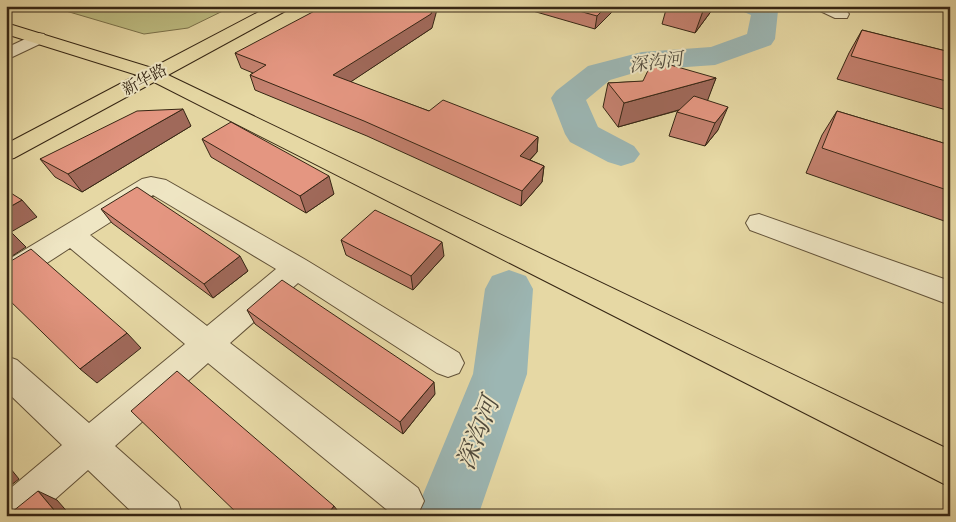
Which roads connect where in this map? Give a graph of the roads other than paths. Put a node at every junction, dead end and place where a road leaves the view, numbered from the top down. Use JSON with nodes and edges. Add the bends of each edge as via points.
{"nodes":[{"id":1,"x":261,"y":6,"type":"edge"},
{"id":2,"x":283,"y":6,"type":"edge"},
{"id":3,"x":822,"y":6,"type":"edge"},
{"id":4,"x":841,"y":14,"type":"dead end"},
{"id":5,"x":6,"y":28,"type":"edge"},
{"id":6,"x":38,"y":38,"type":"junction"},
{"id":7,"x":6,"y":55,"type":"edge"},
{"id":8,"x":144,"y":72,"type":"junction"},
{"id":9,"x":6,"y":136,"type":"edge"},
{"id":10,"x":6,"y":153,"type":"edge"},
{"id":11,"x":759,"y":223,"type":"dead end"},
{"id":12,"x":71,"y":235,"type":"junction"},
{"id":13,"x":296,"y":268,"type":"junction"},
{"id":14,"x":6,"y":276,"type":"edge"},
{"id":15,"x":950,"y":293,"type":"edge"},
{"id":16,"x":207,"y":344,"type":"junction"},
{"id":17,"x":448,"y":363,"type":"dead end"},
{"id":18,"x":6,"y":370,"type":"edge"},
{"id":19,"x":87,"y":446,"type":"junction"},
{"id":20,"x":950,"y":469,"type":"edge"},
{"id":21,"x":405,"y":501,"type":"dead end"},
{"id":22,"x":7,"y":516,"type":"edge"},
{"id":23,"x":164,"y":516,"type":"edge"}],
"edges":[{"from":1,"to":8,"type":"main road","name":"新华路"},
{"from":2,"to":8,"type":"main road","name":"新华路"},
{"from":3,"to":4,"type":"street"},
{"from":5,"to":6,"type":"main road"},
{"from":6,"to":7,"type":"street"},
{"from":6,"to":8,"type":"main road"},
{"from":8,"to":9,"type":"main road","name":"新华路"},
{"from":8,"to":10,"type":"main road","name":"新华路"},
{"from":8,"to":20,"type":"main road"},
{"from":11,"to":15,"type":"street"},
{"from":12,"to":13,"type":"street","via":[[151,185]]},
{"from":12,"to":14,"type":"street"},
{"from":12,"to":16,"type":"street"},
{"from":13,"to":16,"type":"street"},
{"from":13,"to":17,"type":"street"},
{"from":16,"to":19,"type":"street"},
{"from":16,"to":21,"type":"street"},
{"from":18,"to":19,"type":"street"},
{"from":19,"to":22,"type":"street"},
{"from":19,"to":23,"type":"street"}]}
